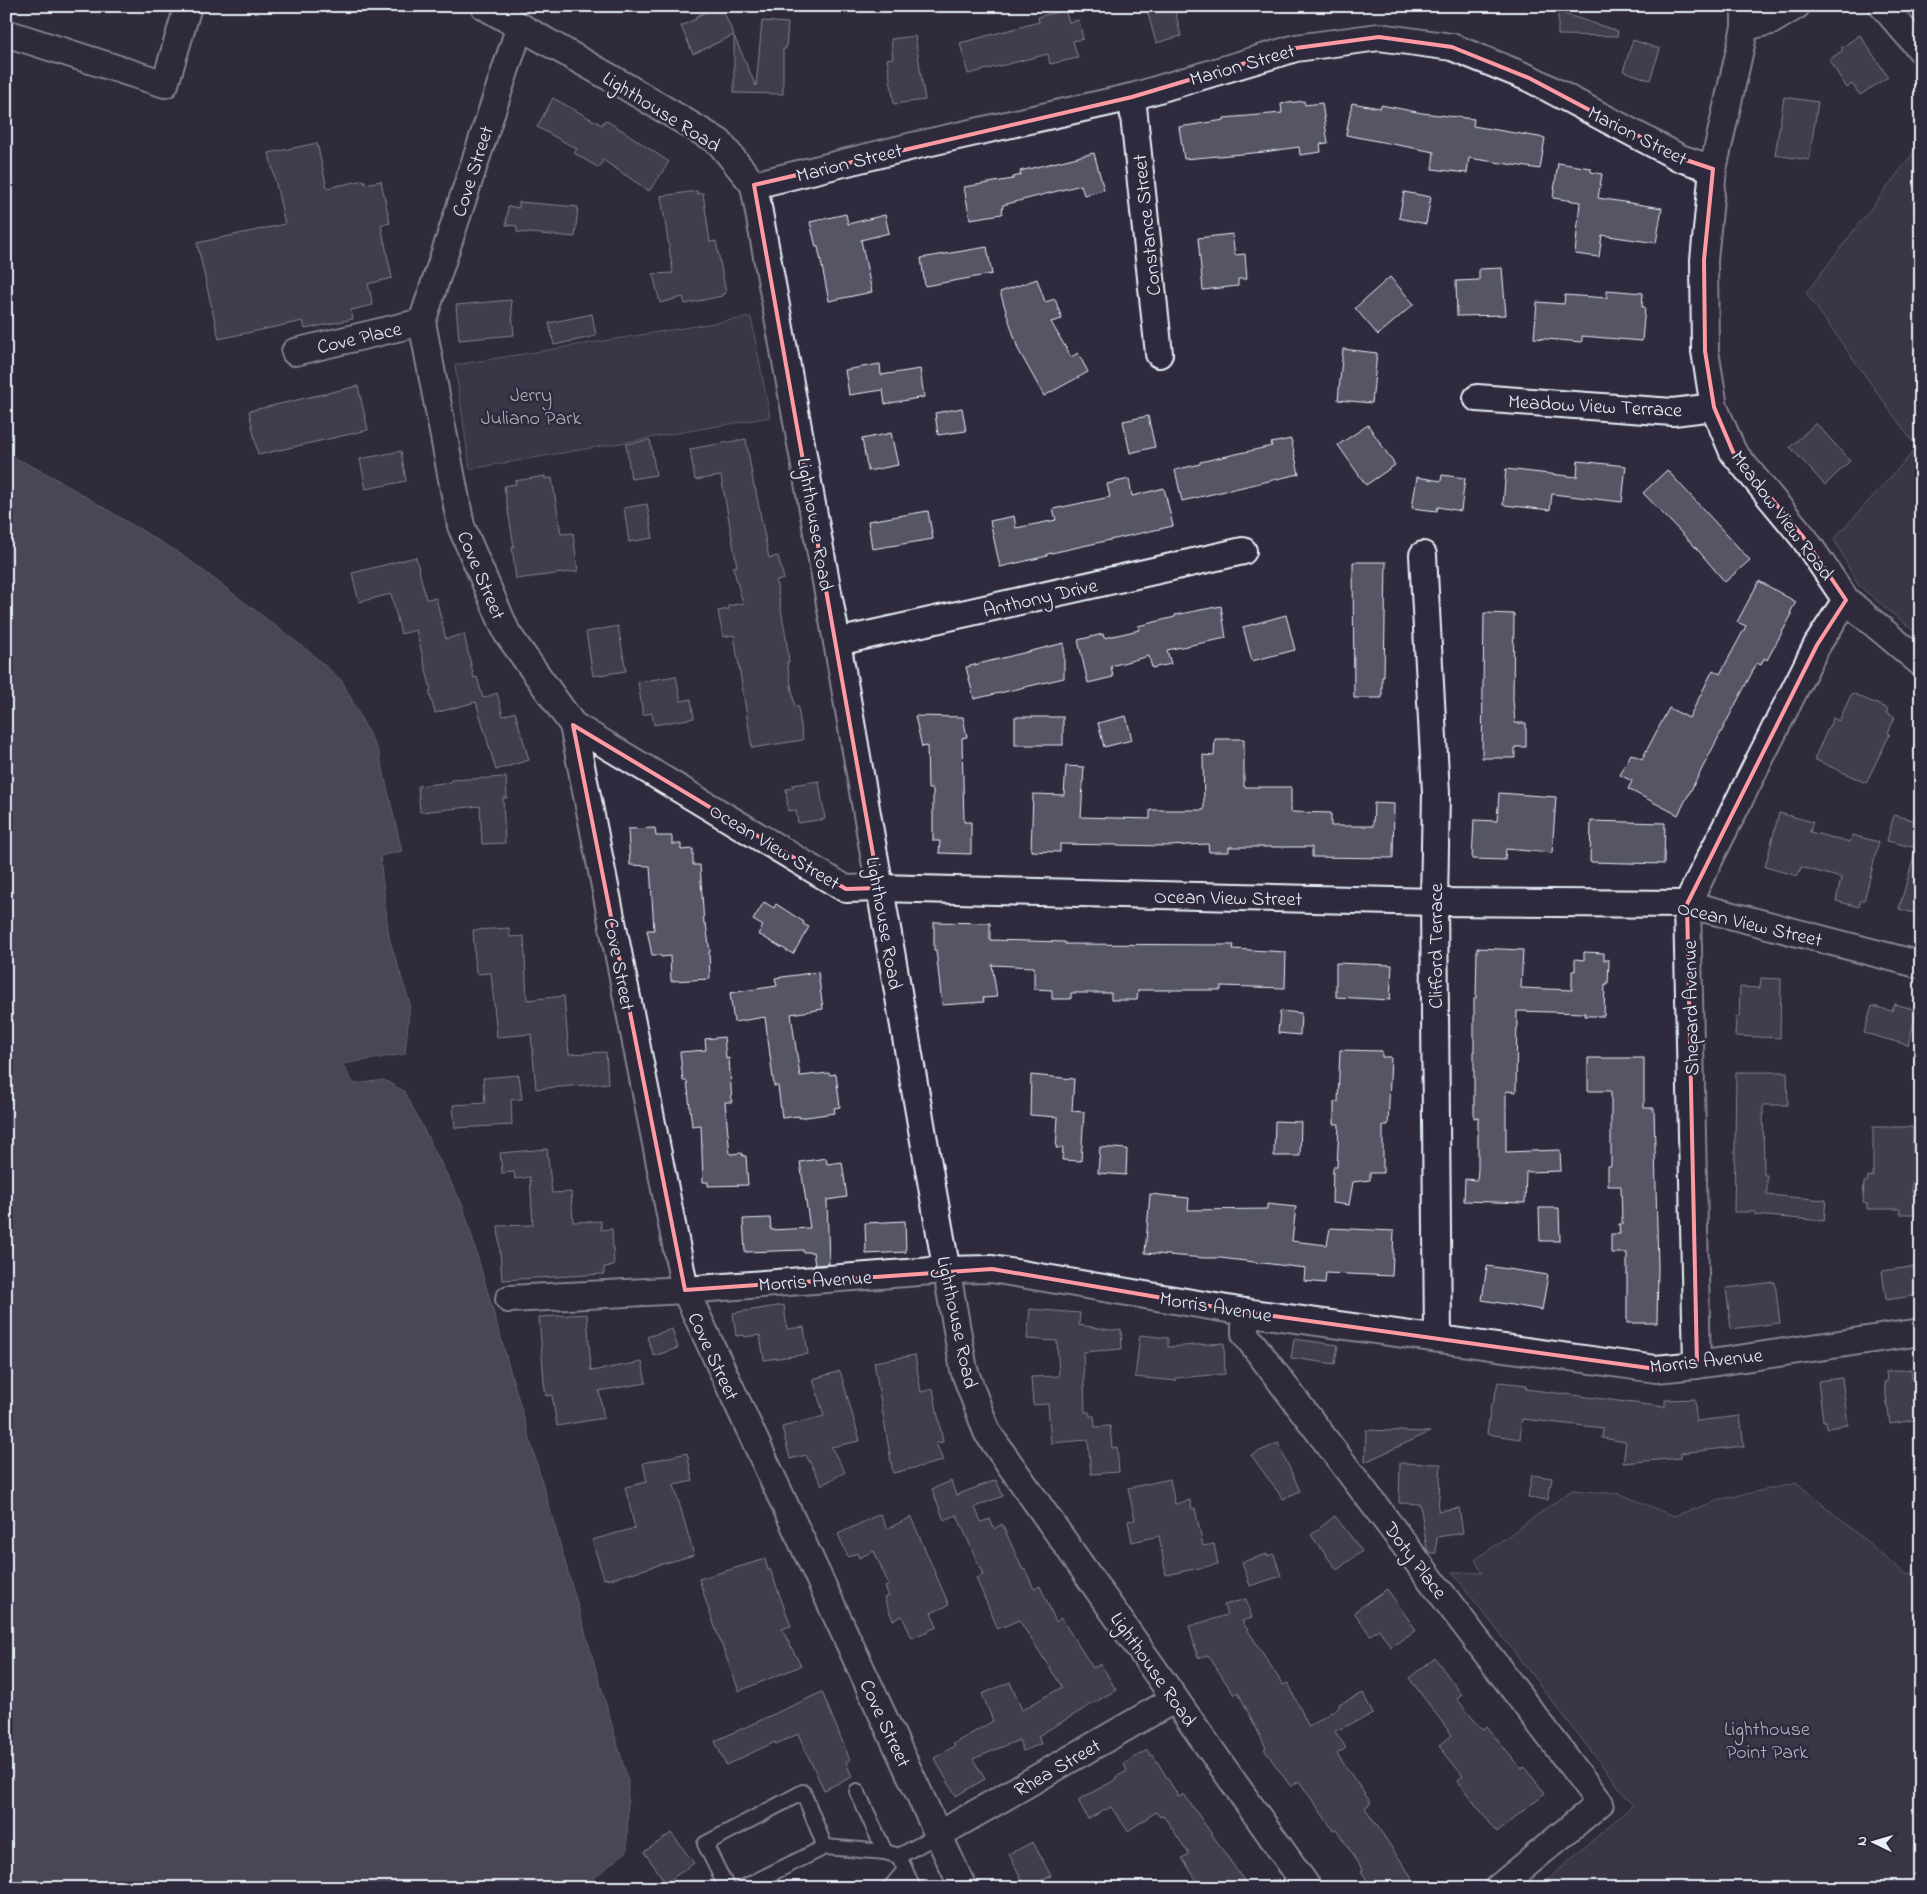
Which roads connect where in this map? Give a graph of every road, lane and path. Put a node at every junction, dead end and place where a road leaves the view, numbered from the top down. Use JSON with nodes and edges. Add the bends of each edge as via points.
{"nodes":[{"id":1,"x":188,"y":6,"type":"edge"},
{"id":2,"x":1796,"y":6,"type":"edge"},
{"id":3,"x":1883,"y":6,"type":"edge"},
{"id":4,"x":492,"y":8,"type":"edge"},
{"id":5,"x":1745,"y":16,"type":"edge"},
{"id":6,"x":520,"y":26,"type":"junction"},
{"id":7,"x":6,"y":34,"type":"edge"},
{"id":8,"x":1921,"y":50,"type":"edge"},
{"id":9,"x":1132,"y":97,"type":"junction"},
{"id":10,"x":1713,"y":170,"type":"junction"},
{"id":11,"x":754,"y":185,"type":"junction"},
{"id":12,"x":422,"y":322,"type":"junction"},
{"id":13,"x":295,"y":352,"type":"dead end"},
{"id":14,"x":1160,"y":354,"type":"dead end"},
{"id":15,"x":1477,"y":398,"type":"dead end"},
{"id":16,"x":1714,"y":407,"type":"junction"},
{"id":17,"x":1242,"y":551,"type":"dead end"},
{"id":18,"x":1423,"y":555,"type":"dead end"},
{"id":19,"x":1846,"y":600,"type":"junction"},
{"id":20,"x":837,"y":642,"type":"junction"},
{"id":21,"x":1921,"y":664,"type":"edge"},
{"id":22,"x":573,"y":725,"type":"junction"},
{"id":23,"x":879,"y":888,"type":"junction"},
{"id":24,"x":1434,"y":902,"type":"junction"},
{"id":25,"x":1687,"y":904,"type":"junction"},
{"id":26,"x":1921,"y":965,"type":"edge"},
{"id":27,"x":945,"y":1270,"type":"junction"},
{"id":28,"x":685,"y":1290,"type":"junction"},
{"id":29,"x":509,"y":1299,"type":"dead end"},
{"id":30,"x":1245,"y":1312,"type":"junction"},
{"id":31,"x":1921,"y":1332,"type":"edge"},
{"id":32,"x":1438,"y":1338,"type":"junction"},
{"id":33,"x":1697,"y":1365,"type":"junction"},
{"id":34,"x":1175,"y":1699,"type":"junction"},
{"id":35,"x":857,"y":1791,"type":"dead end"},
{"id":36,"x":938,"y":1835,"type":"junction"},
{"id":37,"x":825,"y":1847,"type":"junction"},
{"id":38,"x":885,"y":1852,"type":"junction"},
{"id":39,"x":899,"y":1856,"type":"junction"},
{"id":40,"x":905,"y":1870,"type":"junction"},
{"id":41,"x":727,"y":1888,"type":"edge"},
{"id":42,"x":742,"y":1888,"type":"edge"},
{"id":43,"x":890,"y":1888,"type":"edge"},
{"id":44,"x":913,"y":1888,"type":"edge"},
{"id":45,"x":963,"y":1888,"type":"edge"},
{"id":46,"x":1308,"y":1888,"type":"edge"},
{"id":47,"x":1498,"y":1888,"type":"edge"}],
"edges":[{"from":1,"to":7,"type":"street","via":[[165,84]]},
{"from":2,"to":5,"type":"street","via":[[1771,22]]},
{"from":3,"to":8,"type":"street"},
{"from":4,"to":6,"type":"street","name":"Lighthouse Road"},
{"from":5,"to":10,"type":"street","name":"Meadow View Road"},
{"from":6,"to":11,"type":"street","name":"Lighthouse Road","via":[[719,142]]},
{"from":6,"to":12,"type":"street","name":"Cove Street"},
{"from":9,"to":10,"type":"street","name":"Marion Street","via":[[1296,48],[1378,37],[1452,47],[1529,78],[1680,158]]},
{"from":9,"to":11,"type":"street","name":"Marion Street"},
{"from":9,"to":14,"type":"street","name":"Constance Street"},
{"from":10,"to":16,"type":"street","name":"Meadow View Road","via":[[1704,269],[1704,351]]},
{"from":11,"to":20,"type":"street","name":"Lighthouse Road"},
{"from":12,"to":13,"type":"street","name":"Cove Place"},
{"from":12,"to":22,"type":"street","name":"Cove Street","via":[[461,526],[507,633]]},
{"from":15,"to":16,"type":"street","name":"Meadow View Terrace","via":[[1673,412]]},
{"from":16,"to":19,"type":"street","name":"Meadow View Road","via":[[1733,452],[1804,538]]},
{"from":17,"to":20,"type":"street","name":"Anthony Drive"},
{"from":18,"to":24,"type":"street","name":"Clifford Terrace","via":[[1436,793]]},
{"from":19,"to":21,"type":"street","name":"Meadow View Road"},
{"from":19,"to":25,"type":"street","name":"Shepard Avenue","via":[[1817,644]]},
{"from":20,"to":23,"type":"street","name":"Lighthouse Road"},
{"from":22,"to":23,"type":"street","name":"Ocean View Street","via":[[846,889]]},
{"from":22,"to":28,"type":"street","name":"Cove Street"},
{"from":23,"to":24,"type":"street","name":"Ocean View Street"},
{"from":23,"to":27,"type":"street","name":"Lighthouse Road"},
{"from":24,"to":25,"type":"street","name":"Ocean View Street"},
{"from":24,"to":32,"type":"street","name":"Clifford Terrace"},
{"from":25,"to":26,"type":"street","name":"Ocean View Street"},
{"from":25,"to":33,"type":"street","name":"Shepard Avenue"},
{"from":27,"to":28,"type":"street","name":"Morris Avenue"},
{"from":27,"to":30,"type":"street","name":"Morris Avenue","via":[[992,1269]]},
{"from":27,"to":34,"type":"street","name":"Lighthouse Road","via":[[964,1370],[987,1432]]},
{"from":28,"to":29,"type":"street","name":"Morris Avenue"},
{"from":28,"to":36,"type":"street","name":"Cove Street"},
{"from":30,"to":32,"type":"street","name":"Morris Avenue"},
{"from":30,"to":47,"type":"street","name":"Doty Place","via":[[1246,1334],[1600,1803]]},
{"from":31,"to":33,"type":"street","name":"Morris Avenue"},
{"from":32,"to":33,"type":"street","name":"Morris Avenue","via":[[1656,1369]]},
{"from":34,"to":36,"type":"street","name":"Rhea Street"},
{"from":34,"to":46,"type":"street","name":"Lighthouse Road"},
{"from":35,"to":38,"type":"lane"},
{"from":36,"to":39,"type":"lane"},
{"from":36,"to":45,"type":"street","name":"Cove Street"},
{"from":37,"to":38,"type":"lane"},
{"from":37,"to":41,"type":"lane","via":[[803,1792],[705,1844]]},
{"from":37,"to":42,"type":"lane"},
{"from":38,"to":39,"type":"lane"},
{"from":39,"to":40,"type":"lane"},
{"from":40,"to":43,"type":"lane"},
{"from":40,"to":44,"type":"lane"}]}
